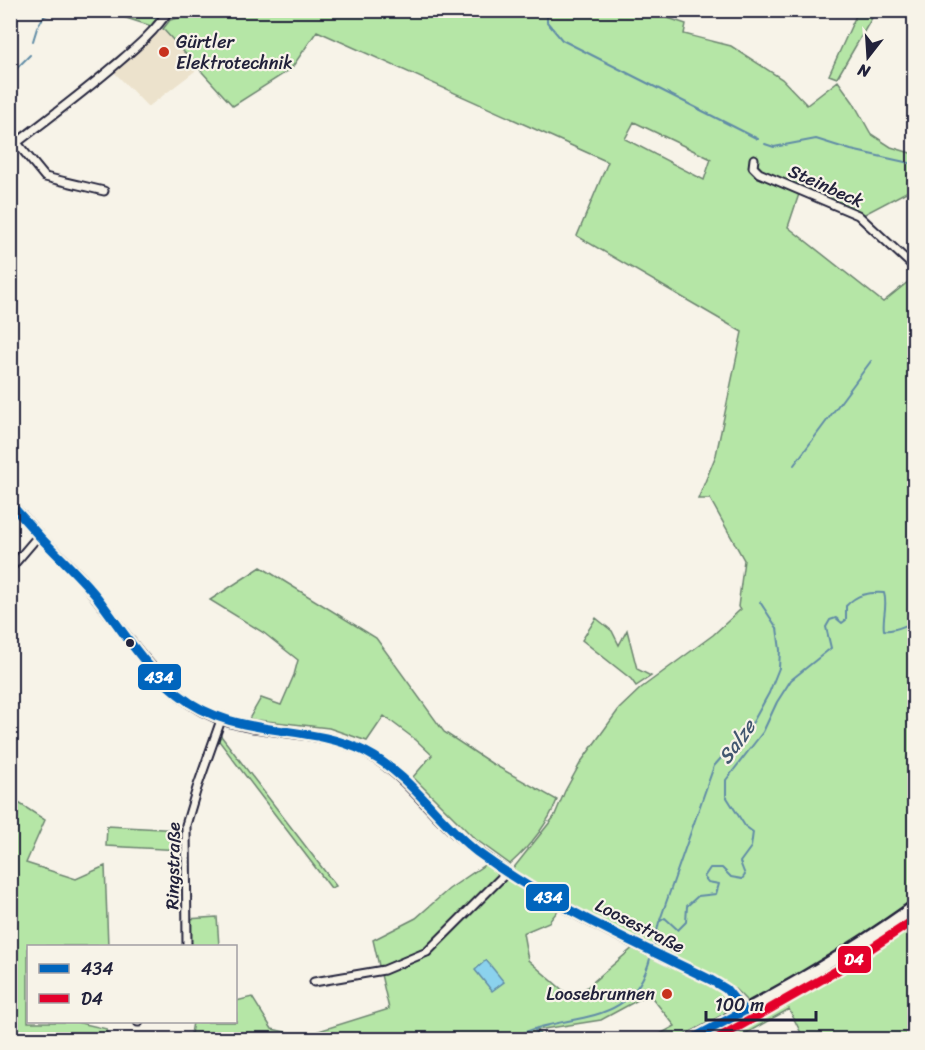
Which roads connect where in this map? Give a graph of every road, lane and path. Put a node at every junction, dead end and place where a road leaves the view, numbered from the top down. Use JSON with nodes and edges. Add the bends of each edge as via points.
{"nodes":[{"id":1,"x":169,"y":10,"type":"edge"},
{"id":2,"x":14,"y":145,"type":"edge"},
{"id":3,"x":754,"y":159,"type":"dead end"},
{"id":4,"x":104,"y":191,"type":"dead end"},
{"id":5,"x":915,"y":267,"type":"edge"},
{"id":6,"x":10,"y":504,"type":"edge"},
{"id":7,"x":39,"y":535,"type":"junction"},
{"id":8,"x":10,"y":569,"type":"edge"},
{"id":9,"x":221,"y":720,"type":"junction"},
{"id":10,"x":507,"y":872,"type":"junction"},
{"id":11,"x":915,"y":906,"type":"edge"},
{"id":12,"x":187,"y":945,"type":"edge"},
{"id":13,"x":314,"y":982,"type":"dead end"},
{"id":14,"x":744,"y":1011,"type":"junction"},
{"id":15,"x":689,"y":1040,"type":"edge"}],
"edges":[{"from":1,"to":2,"type":"street","via":[[140,44]]},
{"from":2,"to":4,"type":"street","via":[[45,177]]},
{"from":3,"to":5,"type":"street","name":"Steinbeck","via":[[753,167],[759,173],[858,215]]},
{"from":6,"to":7,"type":"street","name":"Loosestraße"},
{"from":7,"to":8,"type":"street"},
{"from":7,"to":9,"type":"street","name":"Loosestraße","via":[[85,583],[166,682],[194,706]]},
{"from":9,"to":10,"type":"street","name":"Loosestraße","via":[[320,736],[364,751],[402,778],[464,841]]},
{"from":9,"to":12,"type":"street","name":"Ringstraße","via":[[186,825]]},
{"from":10,"to":13,"type":"street","via":[[427,952],[384,970]]},
{"from":10,"to":14,"type":"street","name":"Loosestraße","via":[[726,989]]},
{"from":11,"to":14,"type":"main road"},
{"from":14,"to":15,"type":"main road"}]}
